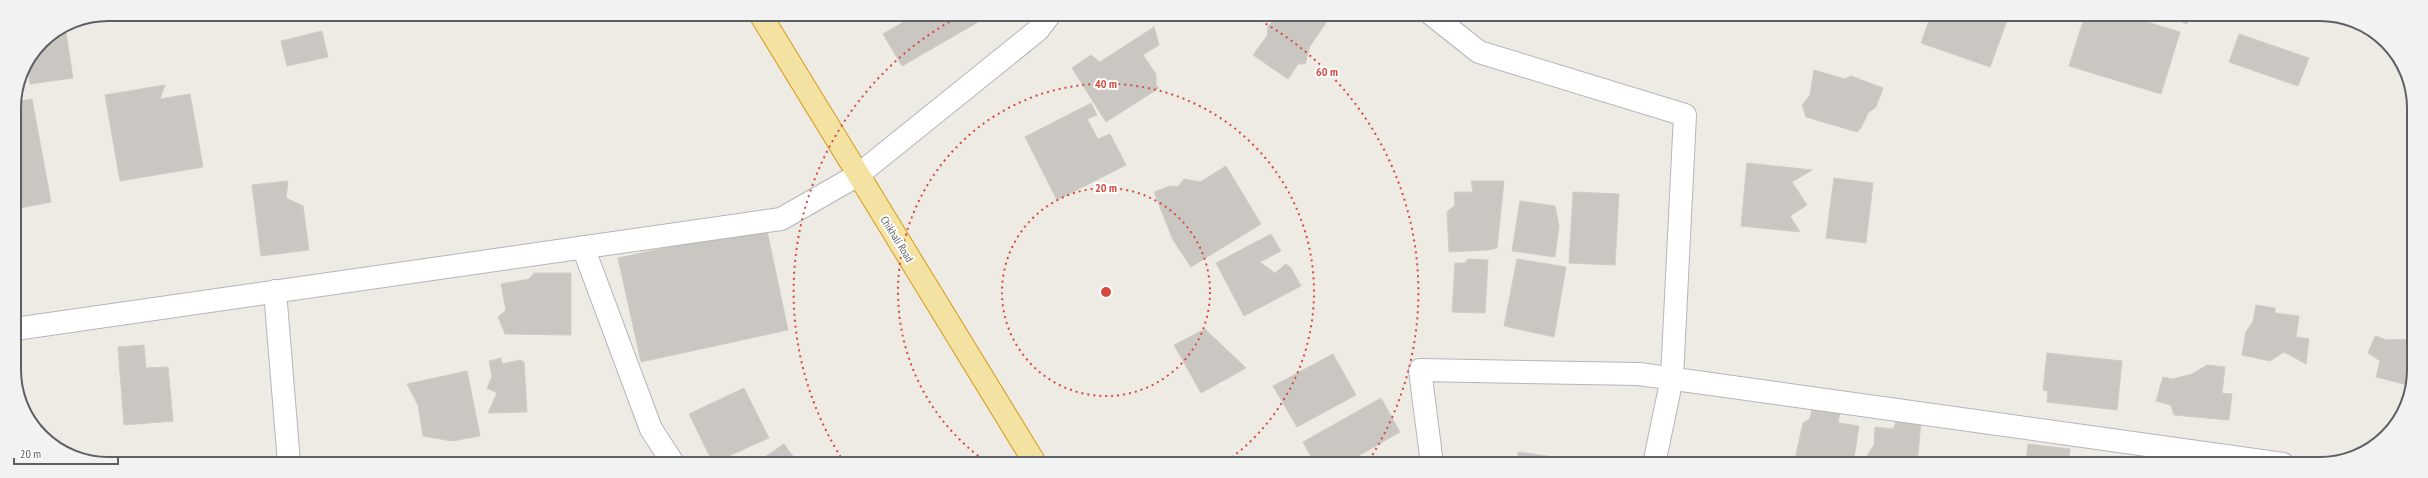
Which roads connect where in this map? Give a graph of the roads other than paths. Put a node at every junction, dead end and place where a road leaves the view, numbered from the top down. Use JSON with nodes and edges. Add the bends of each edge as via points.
{"nodes":[{"id":1,"x":764,"y":21,"type":"edge"},
{"id":2,"x":1045,"y":21,"type":"edge"},
{"id":3,"x":1440,"y":21,"type":"edge"},
{"id":4,"x":858,"y":175,"type":"junction"},
{"id":5,"x":583,"y":247,"type":"junction"},
{"id":6,"x":275,"y":291,"type":"junction"},
{"id":7,"x":21,"y":328,"type":"edge"},
{"id":8,"x":1672,"y":378,"type":"junction"},
{"id":9,"x":289,"y":457,"type":"edge"},
{"id":10,"x":668,"y":457,"type":"edge"},
{"id":11,"x":1031,"y":457,"type":"edge"},
{"id":12,"x":1431,"y":457,"type":"edge"},
{"id":13,"x":1655,"y":457,"type":"edge"},
{"id":14,"x":2233,"y":457,"type":"edge"}],
"edges":[{"from":1,"to":4,"type":"highway","name":"Chikhali Road"},
{"from":2,"to":4,"type":"street","via":[[1038,30]]},
{"from":3,"to":8,"type":"street","via":[[1479,52],[1685,115]]},
{"from":4,"to":5,"type":"street","via":[[781,219]]},
{"from":4,"to":11,"type":"highway","name":"Chikhali Road"},
{"from":5,"to":6,"type":"street"},
{"from":5,"to":10,"type":"street","via":[[651,429]]},
{"from":6,"to":7,"type":"street"},
{"from":6,"to":9,"type":"street"},
{"from":8,"to":12,"type":"street","via":[[1639,374],[1420,370]]},
{"from":8,"to":13,"type":"street"},
{"from":8,"to":14,"type":"street"}]}
